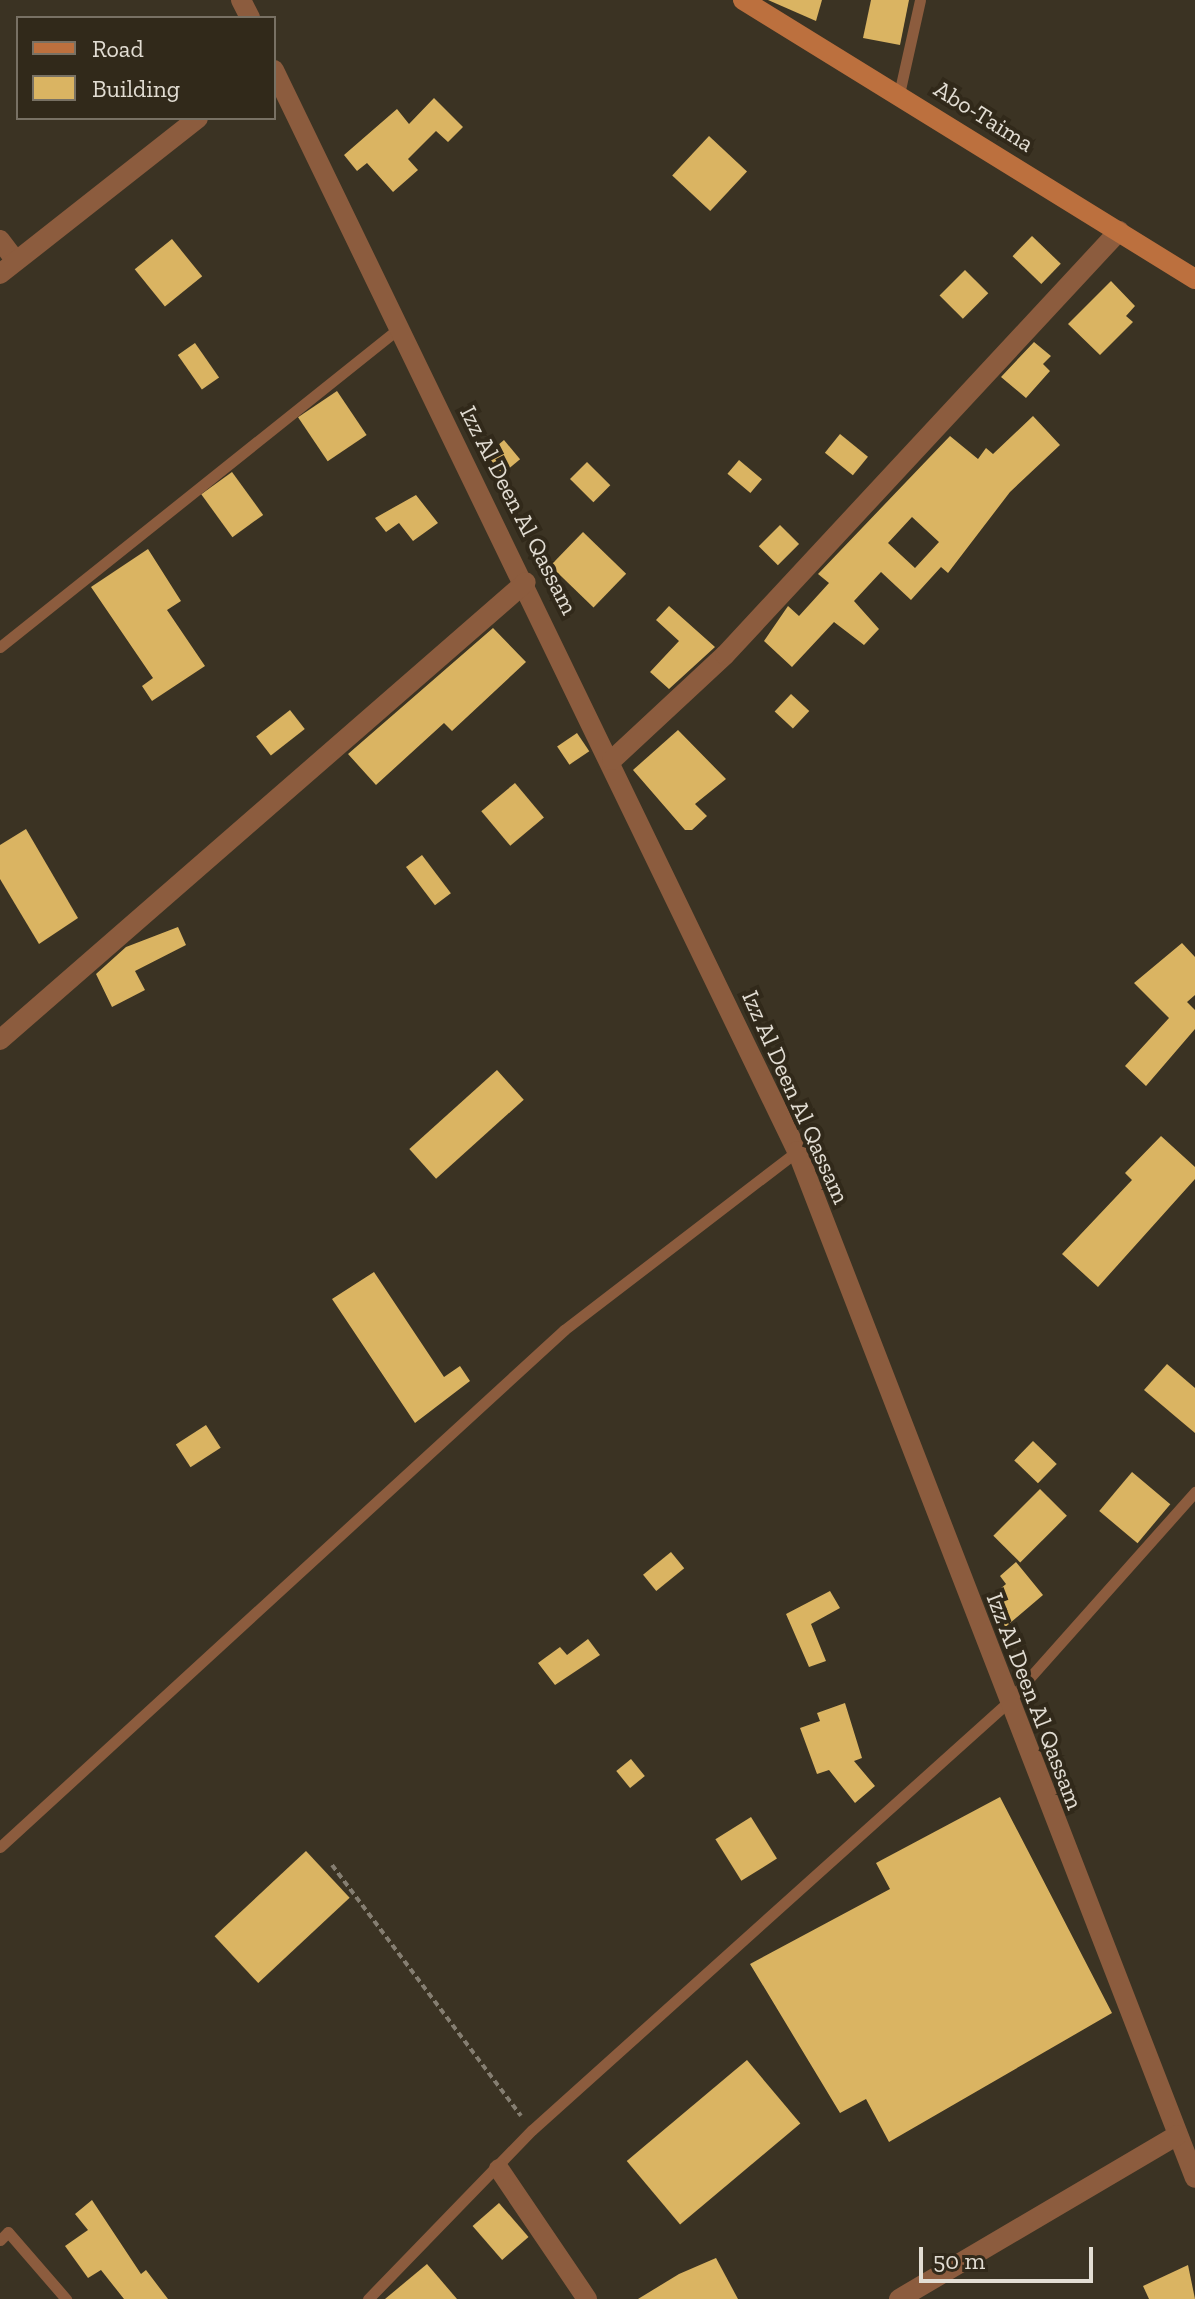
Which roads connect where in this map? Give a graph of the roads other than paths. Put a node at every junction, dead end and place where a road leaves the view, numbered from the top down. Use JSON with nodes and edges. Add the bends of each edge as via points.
{"nodes":[{"id":1,"x":743,"y":0,"type":"edge"},
{"id":2,"x":920,"y":0,"type":"edge"},
{"id":3,"x":276,"y":74,"type":"edge"},
{"id":4,"x":899,"y":94,"type":"junction"},
{"id":5,"x":195,"y":120,"type":"edge"},
{"id":6,"x":1119,"y":231,"type":"junction"},
{"id":7,"x":0,"y":240,"type":"edge"},
{"id":8,"x":16,"y":261,"type":"junction"},
{"id":9,"x":0,"y":274,"type":"edge"},
{"id":10,"x":1195,"y":279,"type":"edge"},
{"id":11,"x":398,"y":329,"type":"junction"},
{"id":12,"x":526,"y":582,"type":"junction"},
{"id":13,"x":0,"y":647,"type":"edge"},
{"id":14,"x":612,"y":760,"type":"junction"},
{"id":15,"x":0,"y":1040,"type":"edge"},
{"id":16,"x":797,"y":1151,"type":"junction"},
{"id":17,"x":1195,"y":1492,"type":"edge"},
{"id":18,"x":1007,"y":1703,"type":"junction"},
{"id":19,"x":0,"y":1847,"type":"edge"},
{"id":20,"x":1177,"y":2135,"type":"junction"},
{"id":21,"x":499,"y":2169,"type":"junction"},
{"id":22,"x":1195,"y":2178,"type":"edge"},
{"id":23,"x":0,"y":2240,"type":"edge"},
{"id":24,"x":66,"y":2299,"type":"edge"},
{"id":25,"x":368,"y":2299,"type":"edge"},
{"id":26,"x":587,"y":2299,"type":"edge"},
{"id":27,"x":899,"y":2299,"type":"edge"}],
"edges":[{"from":1,"to":4,"type":"street","name":"Abo-Taima","via":[[843,66]]},
{"from":2,"to":4,"type":"lane"},
{"from":3,"to":11,"type":"street","name":"Izz Al Deen Al Qassam"},
{"from":4,"to":6,"type":"street","name":"Abo-Taima"},
{"from":5,"to":8,"type":"street"},
{"from":6,"to":10,"type":"street","name":"Abo-Taima"},
{"from":6,"to":14,"type":"street","via":[[725,655]]},
{"from":7,"to":8,"type":"street"},
{"from":8,"to":9,"type":"street"},
{"from":11,"to":12,"type":"street","name":"Izz Al Deen Al Qassam"},
{"from":11,"to":13,"type":"lane"},
{"from":12,"to":14,"type":"street","name":"Izz Al Deen Al Qassam"},
{"from":12,"to":15,"type":"street"},
{"from":14,"to":16,"type":"street","name":"Izz Al Deen Al Qassam"},
{"from":16,"to":18,"type":"street","name":"Izz Al Deen Al Qassam"},
{"from":16,"to":19,"type":"lane","via":[[564,1330]]},
{"from":17,"to":18,"type":"lane"},
{"from":18,"to":20,"type":"street","name":"Izz Al Deen Al Qassam"},
{"from":18,"to":21,"type":"lane","via":[[532,2130]]},
{"from":20,"to":22,"type":"street","name":"Izz Al Deen Al Qassam"},
{"from":20,"to":27,"type":"street"},
{"from":21,"to":25,"type":"lane"},
{"from":21,"to":26,"type":"street"},
{"from":23,"to":24,"type":"lane","via":[[8,2232]]}]}
